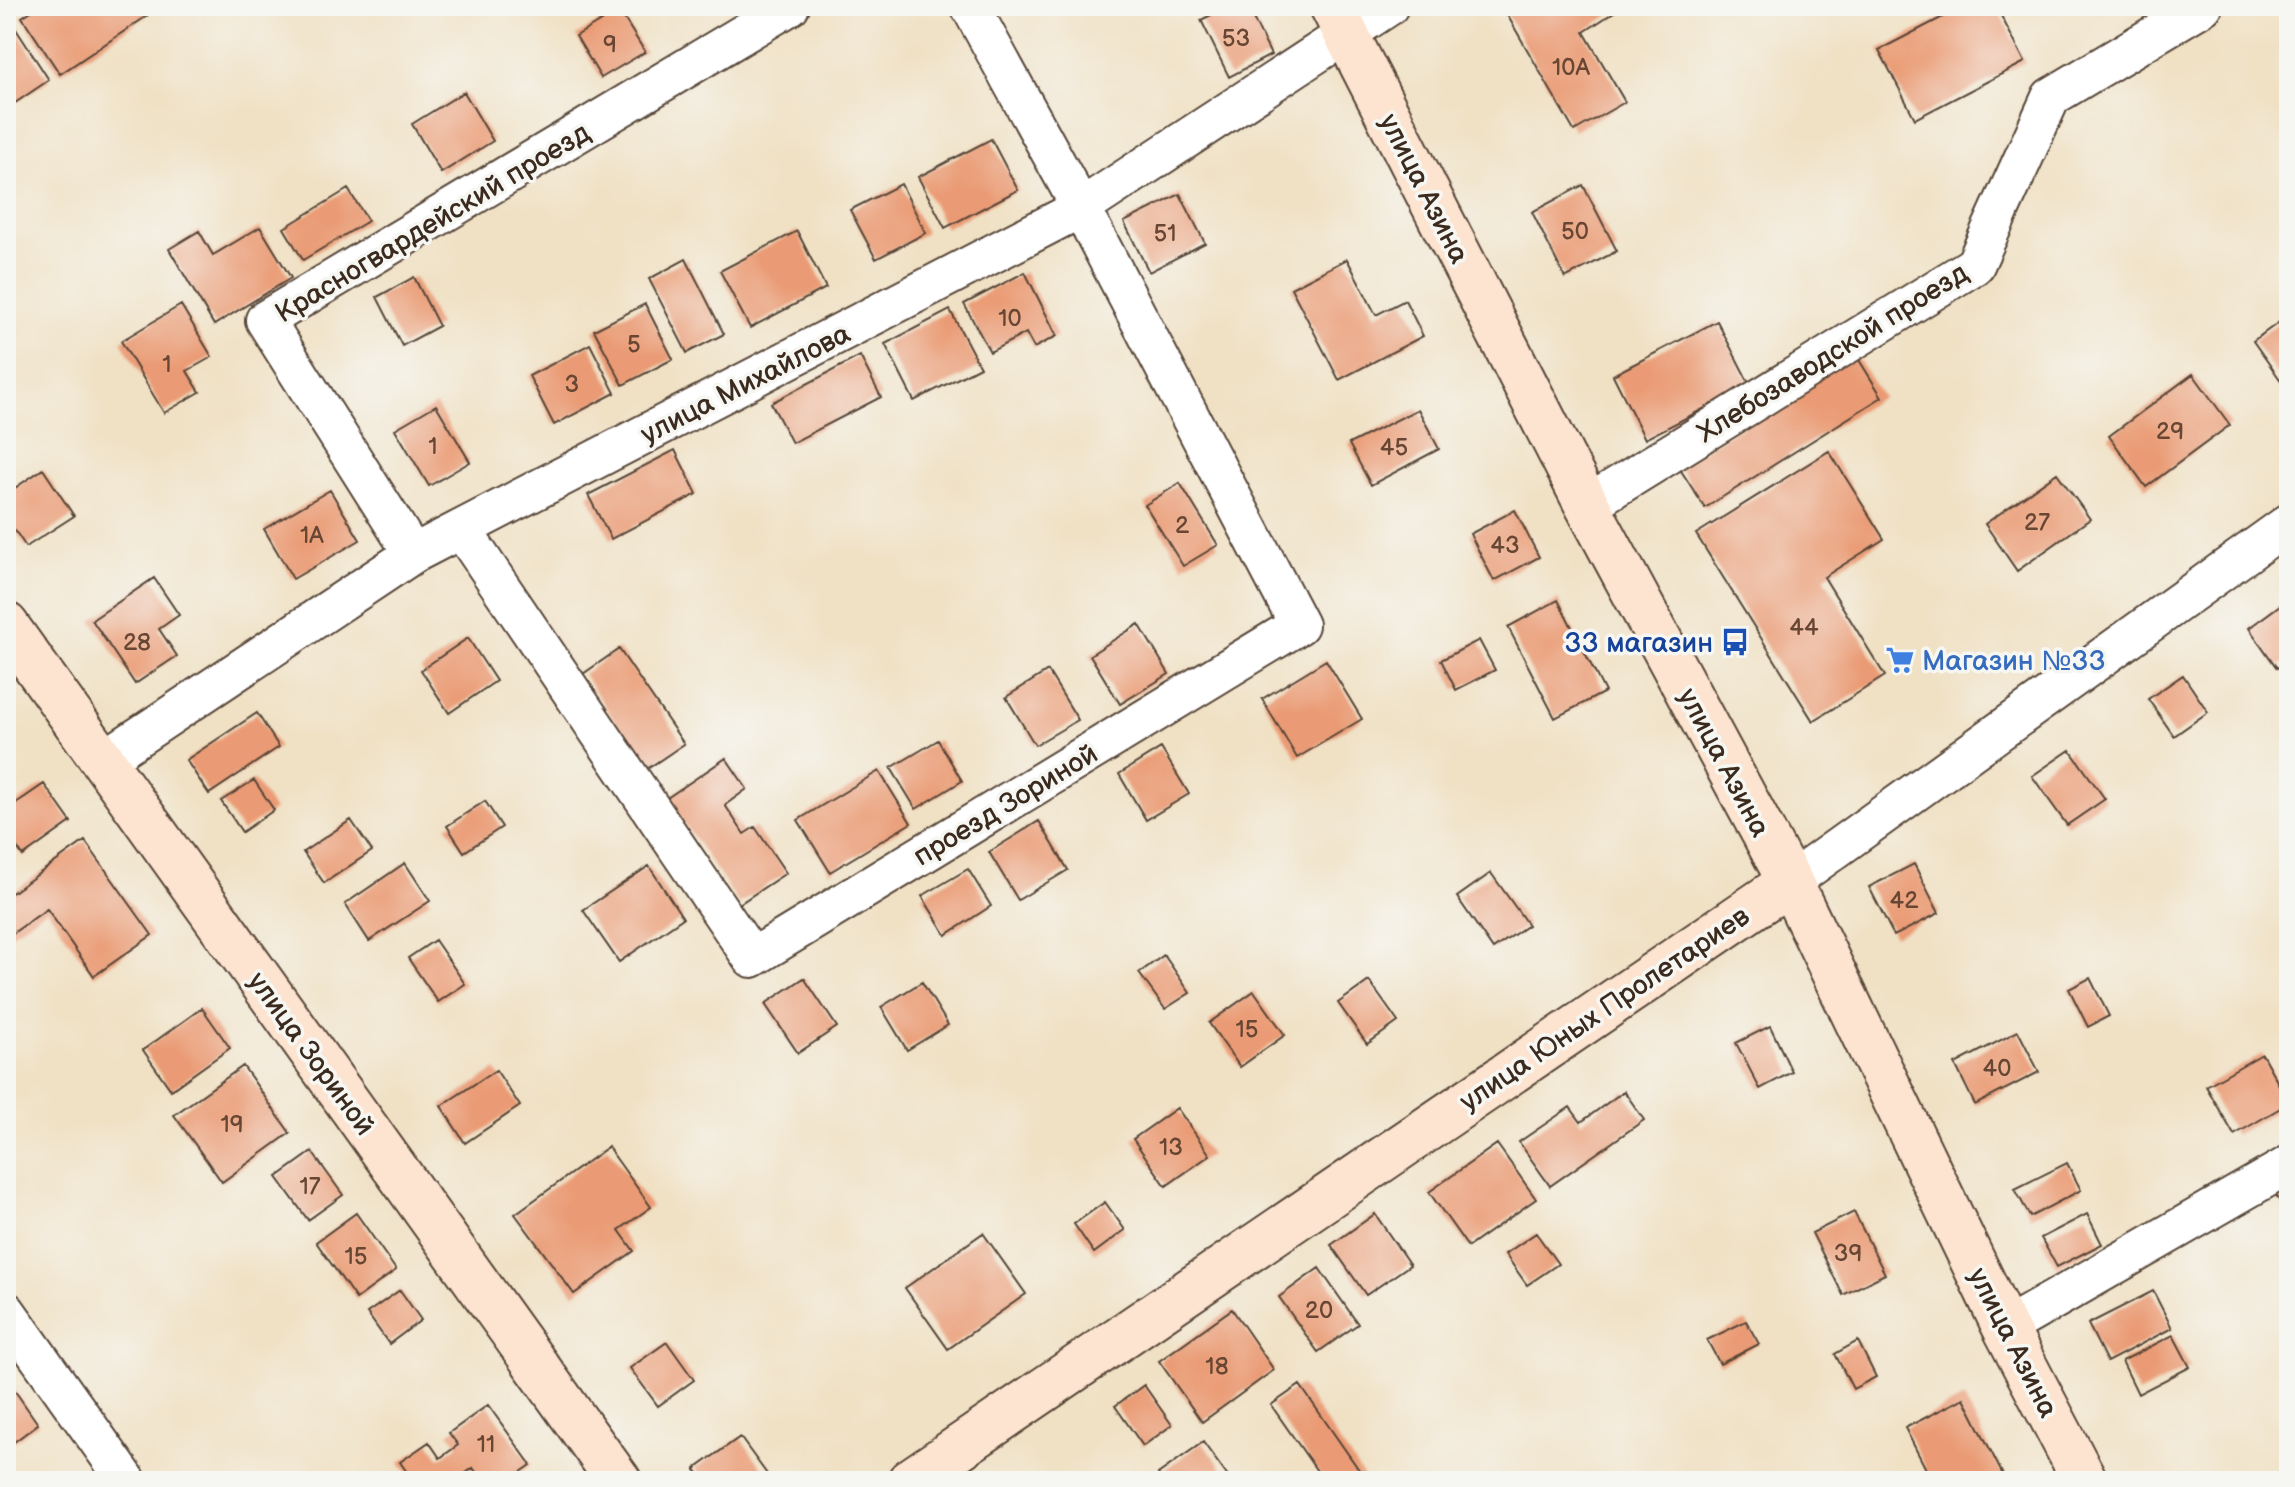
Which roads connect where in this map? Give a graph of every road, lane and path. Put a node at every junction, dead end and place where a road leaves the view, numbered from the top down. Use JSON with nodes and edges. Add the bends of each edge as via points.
{"nodes":[{"id":1,"x":790,"y":6,"type":"edge"},
{"id":2,"x":970,"y":6,"type":"edge"},
{"id":3,"x":1389,"y":6,"type":"edge"},
{"id":4,"x":2203,"y":6,"type":"edge"},
{"id":5,"x":1339,"y":20,"type":"edge"},
{"id":6,"x":1081,"y":208,"type":"junction"},
{"id":7,"x":1587,"y":505,"type":"junction"},
{"id":8,"x":2289,"y":523,"type":"edge"},
{"id":9,"x":462,"y":530,"type":"junction"},
{"id":10,"x":413,"y":554,"type":"junction"},
{"id":11,"x":6,"y":625,"type":"edge"},
{"id":12,"x":102,"y":761,"type":"junction"},
{"id":13,"x":1790,"y":882,"type":"junction"},
{"id":14,"x":2289,"y":1165,"type":"edge"},
{"id":15,"x":6,"y":1311,"type":"edge"},
{"id":16,"x":2005,"y":1328,"type":"junction"},
{"id":17,"x":127,"y":1481,"type":"edge"},
{"id":18,"x":619,"y":1481,"type":"edge"},
{"id":19,"x":910,"y":1481,"type":"edge"},
{"id":20,"x":2085,"y":1481,"type":"edge"}],
"edges":[{"from":1,"to":10,"type":"street","name":"Красногвардейский проезд","via":[[265,320]]},
{"from":2,"to":6,"type":"street"},
{"from":3,"to":5,"type":"street","name":"улица Михайлова"},
{"from":4,"to":7,"type":"street","name":"Хлебозаводской проезд","via":[[2051,97],[1975,265]]},
{"from":5,"to":6,"type":"street","name":"улица Михайлова"},
{"from":5,"to":7,"type":"main road","name":"улица Азина"},
{"from":6,"to":9,"type":"street","name":"улица Михайлова"},
{"from":6,"to":9,"type":"street","name":"проезд Зориной","via":[[1299,625],[752,958]]},
{"from":7,"to":13,"type":"main road","name":"улица Азина"},
{"from":8,"to":13,"type":"street","name":"улица Юных Пролетариев"},
{"from":9,"to":10,"type":"street","name":"улица Михайлова"},
{"from":10,"to":12,"type":"street","name":"улица Михайлова"},
{"from":11,"to":12,"type":"main road","name":"улица Зориной"},
{"from":12,"to":18,"type":"main road","name":"улица Зориной"},
{"from":13,"to":16,"type":"main road","name":"улица Азина"},
{"from":13,"to":19,"type":"main road","name":"улица Юных Пролетариев"},
{"from":14,"to":16,"type":"street"},
{"from":15,"to":17,"type":"street"},
{"from":16,"to":20,"type":"main road","name":"улица Азина"}]}
